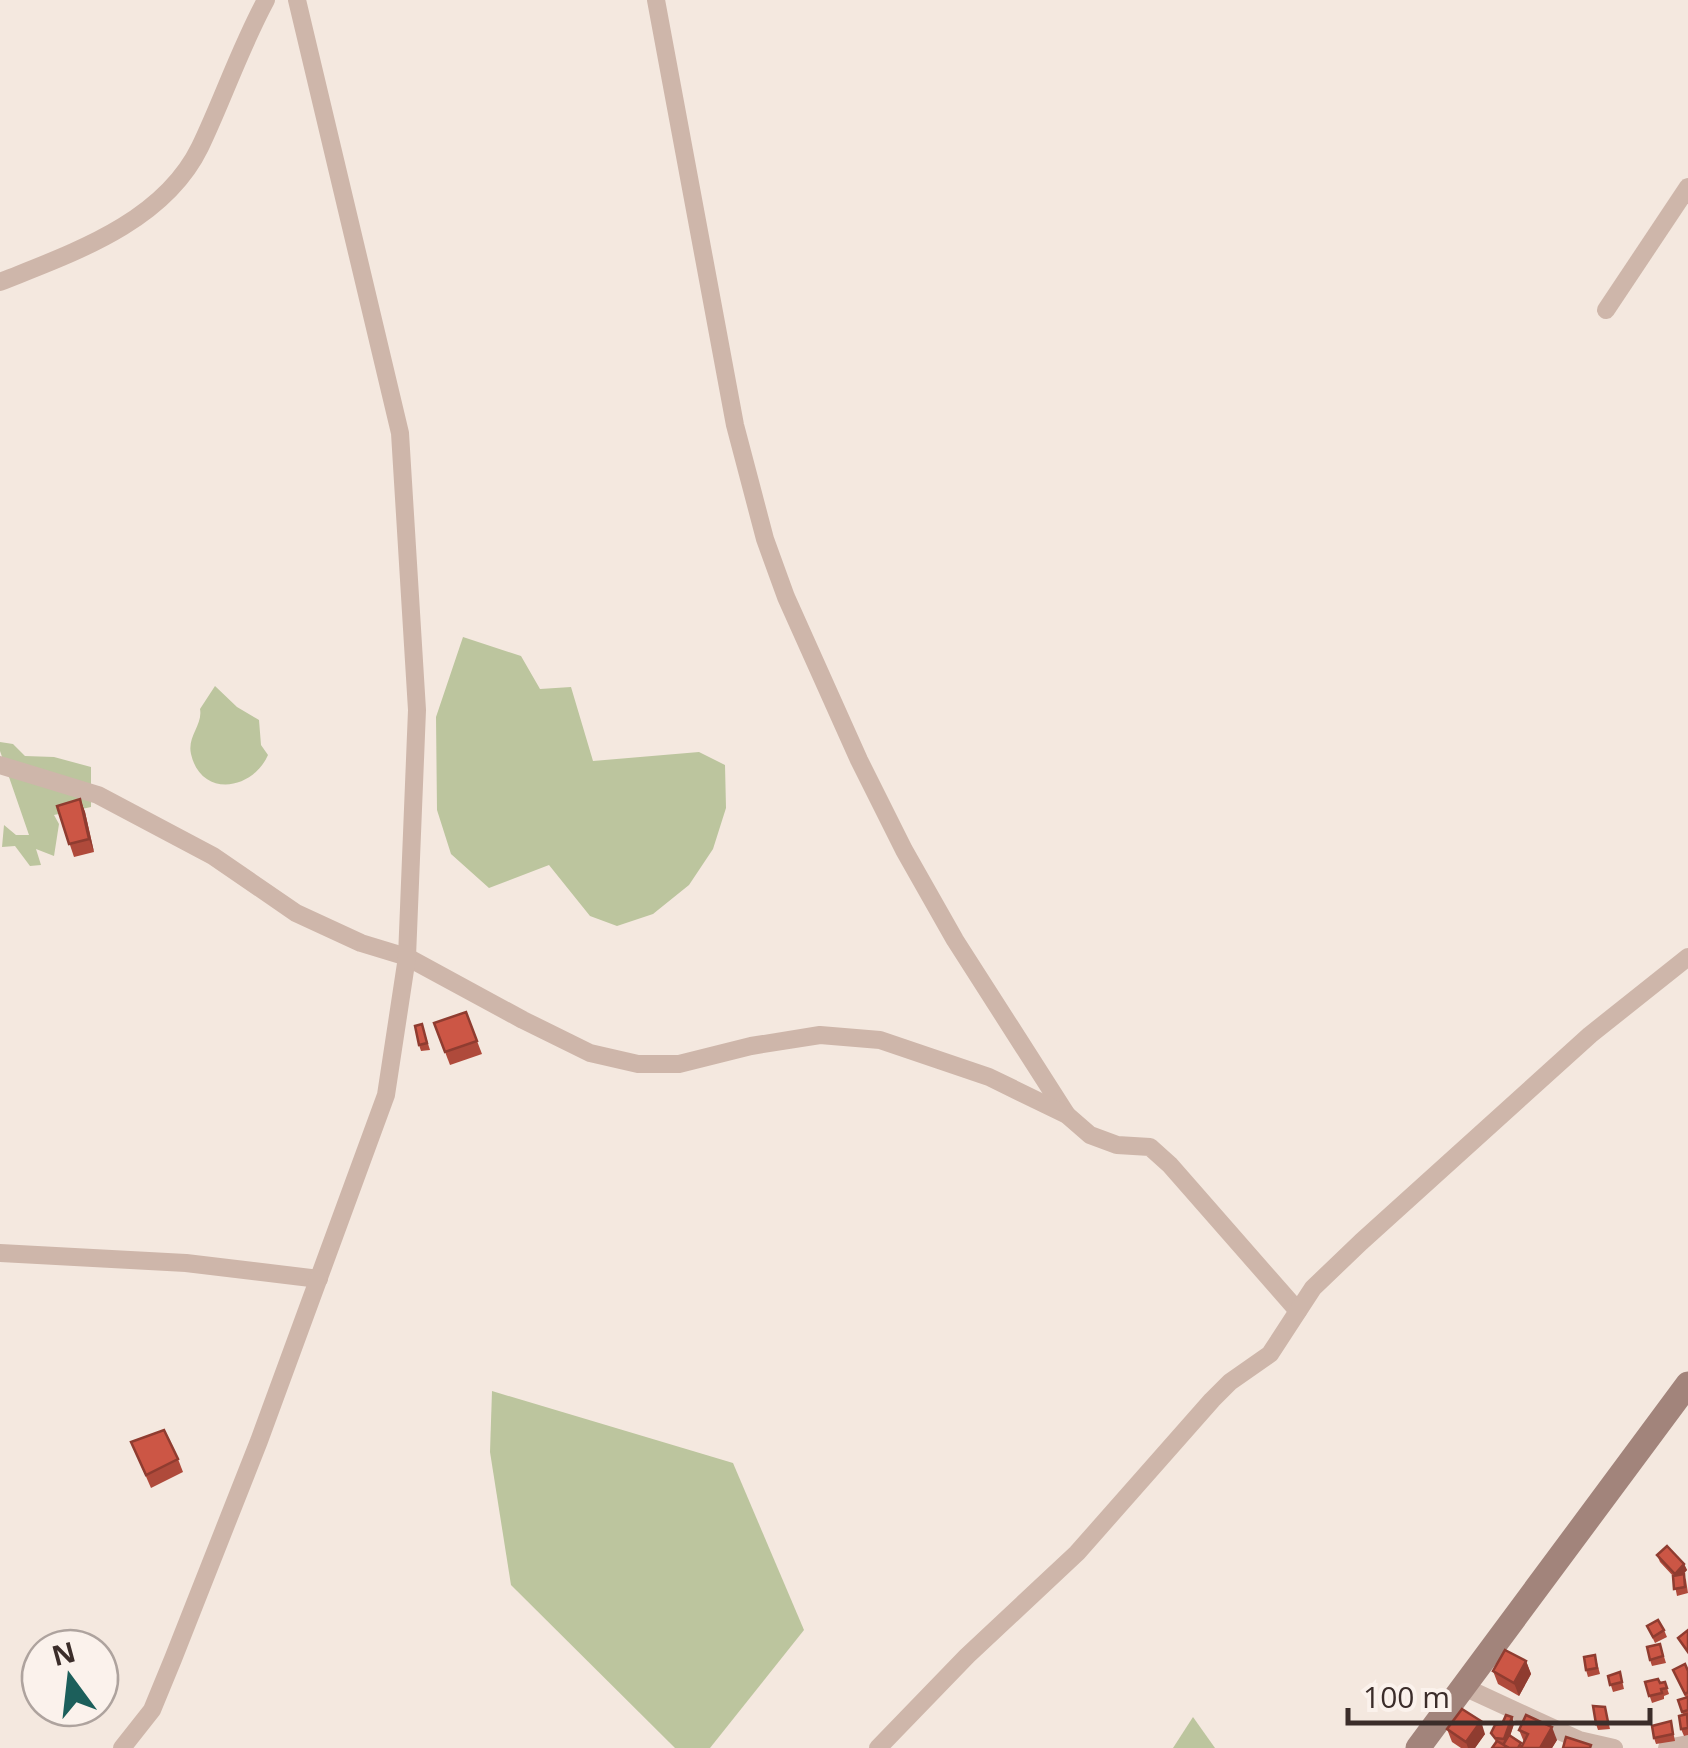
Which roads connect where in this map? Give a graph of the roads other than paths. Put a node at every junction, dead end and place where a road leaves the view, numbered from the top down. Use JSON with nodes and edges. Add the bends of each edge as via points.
{"nodes":[{"id":1,"x":266,"y":0,"type":"edge"},
{"id":2,"x":297,"y":0,"type":"edge"},
{"id":3,"x":656,"y":0,"type":"edge"},
{"id":4,"x":1688,"y":187,"type":"edge"},
{"id":5,"x":0,"y":282,"type":"edge"},
{"id":6,"x":1606,"y":310,"type":"dead end"},
{"id":7,"x":0,"y":765,"type":"edge"},
{"id":8,"x":406,"y":957,"type":"junction"},
{"id":9,"x":1688,"y":957,"type":"edge"},
{"id":10,"x":1067,"y":1116,"type":"junction"},
{"id":11,"x":0,"y":1253,"type":"edge"},
{"id":12,"x":320,"y":1280,"type":"junction"},
{"id":13,"x":1298,"y":1311,"type":"junction"},
{"id":14,"x":1688,"y":1384,"type":"edge"},
{"id":15,"x":1464,"y":1687,"type":"junction"},
{"id":16,"x":1688,"y":1744,"type":"edge"},
{"id":17,"x":122,"y":1748,"type":"edge"},
{"id":18,"x":878,"y":1748,"type":"edge"},
{"id":19,"x":1418,"y":1748,"type":"edge"},
{"id":20,"x":1614,"y":1748,"type":"edge"},
{"id":21,"x":1667,"y":1748,"type":"edge"}],
"edges":[{"from":1,"to":5,"type":"street","via":[[198,150],[176,183],[90,246]]},
{"from":2,"to":8,"type":"street","via":[[400,433],[417,710]]},
{"from":3,"to":10,"type":"street","via":[[735,425],[786,596],[904,850]]},
{"from":4,"to":6,"type":"street"},
{"from":7,"to":8,"type":"street","via":[[98,795],[213,856],[296,913]]},
{"from":8,"to":10,"type":"street","via":[[590,1052],[638,1064],[679,1064],[820,1035],[880,1040],[989,1078]]},
{"from":8,"to":12,"type":"street","via":[[386,1095]]},
{"from":9,"to":13,"type":"street","via":[[1590,1035],[1361,1242]]},
{"from":10,"to":13,"type":"street","via":[[1106,1142],[1150,1148]]},
{"from":11,"to":12,"type":"street","via":[[186,1263]]},
{"from":12,"to":17,"type":"street","via":[[152,1710]]},
{"from":13,"to":18,"type":"street","via":[[1270,1354],[1212,1400],[1077,1553]]},
{"from":14,"to":15,"type":"street"},
{"from":15,"to":19,"type":"street"},
{"from":15,"to":20,"type":"street","via":[[1579,1740]]},
{"from":16,"to":21,"type":"street"}]}
